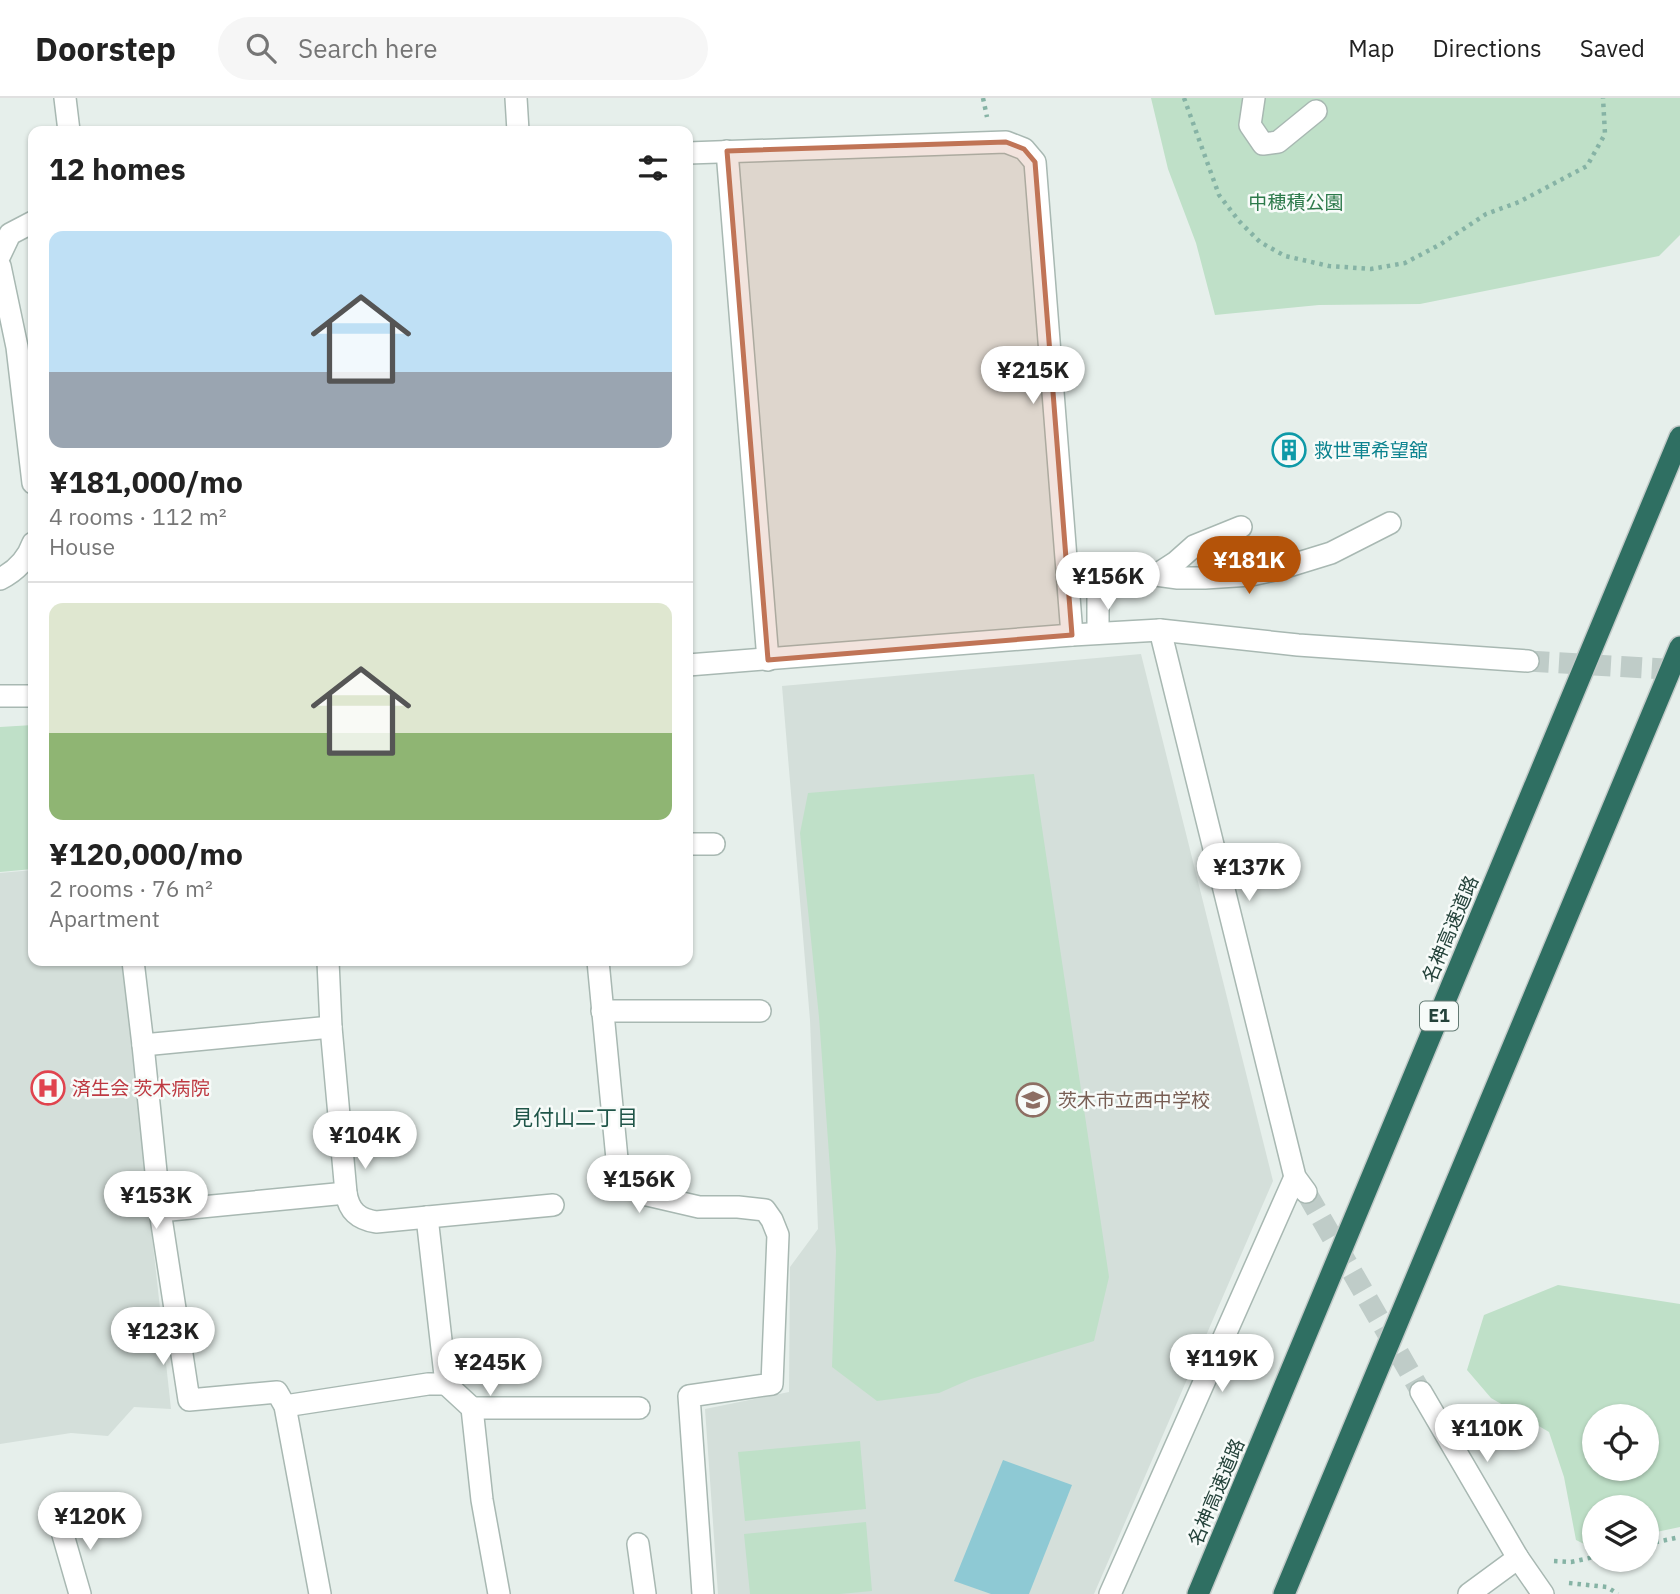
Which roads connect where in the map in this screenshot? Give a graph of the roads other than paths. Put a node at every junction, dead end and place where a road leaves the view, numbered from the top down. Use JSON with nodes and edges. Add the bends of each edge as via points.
{"nodes":[{"id":1,"x":65,"y":98,"type":"edge"},
{"id":2,"x":516,"y":98,"type":"edge"},
{"id":3,"x":1254,"y":98,"type":"edge"},
{"id":4,"x":1316,"y":111,"type":"dead end"},
{"id":5,"x":68,"y":126,"type":"edge"},
{"id":6,"x":518,"y":126,"type":"edge"},
{"id":7,"x":727,"y":151,"type":"junction"},
{"id":8,"x":693,"y":153,"type":"edge"},
{"id":9,"x":28,"y":225,"type":"edge"},
{"id":10,"x":0,"y":255,"type":"edge"},
{"id":11,"x":0,"y":265,"type":"edge"},
{"id":12,"x":25,"y":347,"type":"edge"},
{"id":13,"x":28,"y":398,"type":"edge"},
{"id":14,"x":1680,"y":438,"type":"edge"},
{"id":15,"x":1390,"y":523,"type":"dead end"},
{"id":16,"x":1241,"y":527,"type":"dead end"},
{"id":17,"x":28,"y":553,"type":"edge"},
{"id":18,"x":1156,"y":575,"type":"junction"},
{"id":19,"x":0,"y":579,"type":"edge"},
{"id":20,"x":1160,"y":630,"type":"junction"},
{"id":21,"x":1098,"y":633,"type":"junction"},
{"id":22,"x":1072,"y":635,"type":"junction"},
{"id":23,"x":1680,"y":648,"type":"edge"},
{"id":24,"x":768,"y":660,"type":"junction"},
{"id":25,"x":1528,"y":661,"type":"tunnel mouth"},
{"id":26,"x":693,"y":665,"type":"edge"},
{"id":27,"x":0,"y":696,"type":"edge"},
{"id":28,"x":28,"y":696,"type":"edge"},
{"id":29,"x":693,"y":844,"type":"edge"},
{"id":30,"x":714,"y":844,"type":"dead end"},
{"id":31,"x":134,"y":966,"type":"edge"},
{"id":32,"x":328,"y":966,"type":"edge"},
{"id":33,"x":598,"y":966,"type":"edge"},
{"id":34,"x":602,"y":1011,"type":"junction"},
{"id":35,"x":761,"y":1011,"type":"dead end"},
{"id":36,"x":331,"y":1027,"type":"junction"},
{"id":37,"x":143,"y":1045,"type":"junction"},
{"id":38,"x":346,"y":1193,"type":"junction"},
{"id":39,"x":553,"y":1205,"type":"dead end"},
{"id":40,"x":160,"y":1211,"type":"junction"},
{"id":41,"x":427,"y":1217,"type":"junction"},
{"id":42,"x":446,"y":1384,"type":"junction"},
{"id":43,"x":1421,"y":1392,"type":"tunnel mouth"},
{"id":44,"x":281,"y":1399,"type":"junction"},
{"id":45,"x":472,"y":1408,"type":"junction"},
{"id":46,"x":639,"y":1408,"type":"dead end"},
{"id":47,"x":58,"y":1521,"type":"dead end"},
{"id":48,"x":638,"y":1544,"type":"dead end"},
{"id":49,"x":1518,"y":1558,"type":"junction"},
{"id":50,"x":80,"y":1594,"type":"edge"},
{"id":51,"x":320,"y":1594,"type":"edge"},
{"id":52,"x":499,"y":1594,"type":"edge"},
{"id":53,"x":645,"y":1594,"type":"edge"},
{"id":54,"x":703,"y":1594,"type":"edge"},
{"id":55,"x":1110,"y":1594,"type":"edge"},
{"id":56,"x":1198,"y":1594,"type":"edge"},
{"id":57,"x":1284,"y":1594,"type":"edge"},
{"id":58,"x":1469,"y":1594,"type":"edge"},
{"id":59,"x":1543,"y":1594,"type":"edge"}],
"edges":[{"from":1,"to":5,"type":"street"},
{"from":2,"to":6,"type":"street"},
{"from":3,"to":4,"type":"street","via":[[1250,125],[1263,144],[1278,142]]},
{"from":7,"to":8,"type":"street"},
{"from":7,"to":22,"type":"street","via":[[1006,142],[1024,149],[1035,162]]},
{"from":7,"to":24,"type":"street"},
{"from":9,"to":10,"type":"street","via":[[10,234]]},
{"from":11,"to":12,"type":"street"},
{"from":12,"to":13,"type":"street"},
{"from":14,"to":56,"type":"highway","name":"名神高速道路","number":"E1"},
{"from":15,"to":18,"type":"street","via":[[1331,553],[1279,569],[1205,578]]},
{"from":16,"to":18,"type":"street","via":[[1194,546]]},
{"from":17,"to":19,"type":"street"},
{"from":18,"to":21,"type":"street","via":[[1104,583],[1098,589]]},
{"from":20,"to":21,"type":"street"},
{"from":20,"to":25,"type":"street"},
{"from":20,"to":55,"type":"street","via":[[1301,1184]]},
{"from":21,"to":22,"type":"street"},
{"from":22,"to":24,"type":"street"},
{"from":23,"to":57,"type":"highway"},
{"from":24,"to":26,"type":"street"},
{"from":27,"to":28,"type":"street"},
{"from":29,"to":30,"type":"street"},
{"from":31,"to":37,"type":"street"},
{"from":32,"to":36,"type":"street"},
{"from":33,"to":34,"type":"street"},
{"from":34,"to":35,"type":"street"},
{"from":34,"to":54,"type":"street","via":[[617,1159],[643,1194],[699,1207],[765,1210],[778,1235],[772,1384],[689,1396]]},
{"from":36,"to":37,"type":"street"},
{"from":36,"to":38,"type":"street"},
{"from":37,"to":40,"type":"street"},
{"from":38,"to":40,"type":"street"},
{"from":38,"to":41,"type":"street","via":[[352,1212],[368,1221]]},
{"from":39,"to":41,"type":"street"},
{"from":40,"to":44,"type":"street","via":[[189,1400]]},
{"from":41,"to":42,"type":"street"},
{"from":42,"to":44,"type":"street"},
{"from":42,"to":45,"type":"street"},
{"from":43,"to":49,"type":"street"},
{"from":44,"to":51,"type":"street"},
{"from":45,"to":46,"type":"street"},
{"from":45,"to":52,"type":"street"},
{"from":47,"to":50,"type":"street"},
{"from":48,"to":53,"type":"street"},
{"from":49,"to":58,"type":"street"},
{"from":49,"to":59,"type":"street"}]}
